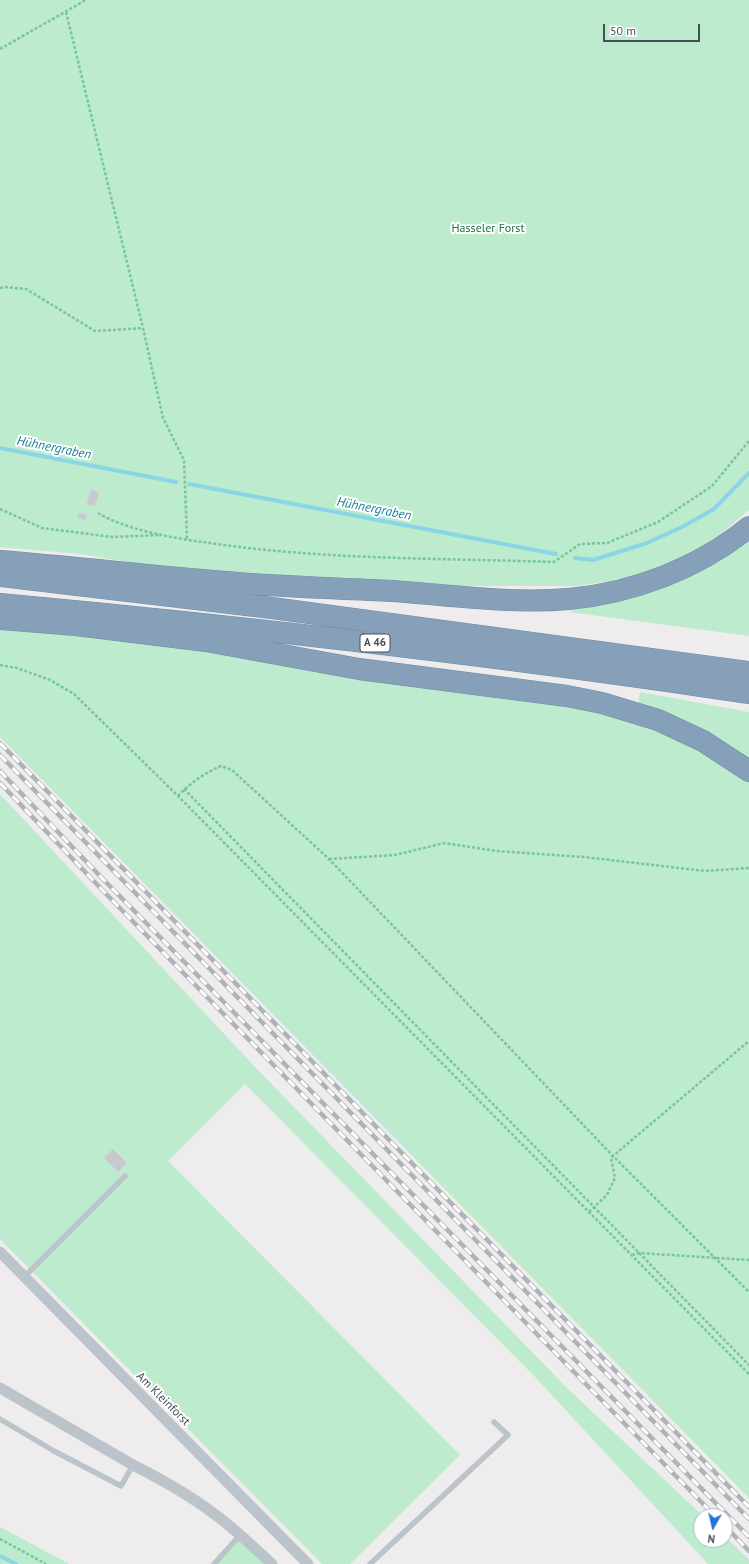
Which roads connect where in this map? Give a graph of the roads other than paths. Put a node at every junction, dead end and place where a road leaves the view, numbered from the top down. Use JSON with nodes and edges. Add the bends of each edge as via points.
{"nodes":[{"id":1,"x":749,"y":528,"type":"edge"},
{"id":2,"x":0,"y":561,"type":"edge"},
{"id":3,"x":0,"y":576,"type":"edge"},
{"id":4,"x":0,"y":604,"type":"edge"},
{"id":5,"x":0,"y":619,"type":"edge"},
{"id":6,"x":749,"y":672,"type":"edge"},
{"id":7,"x":749,"y":693,"type":"edge"},
{"id":8,"x":749,"y":771,"type":"edge"},
{"id":9,"x":125,"y":1176,"type":"dead end"},
{"id":10,"x":0,"y":1252,"type":"edge"},
{"id":11,"x":24,"y":1277,"type":"junction"},
{"id":12,"x":0,"y":1388,"type":"edge"},
{"id":13,"x":0,"y":1419,"type":"edge"},
{"id":14,"x":494,"y":1422,"type":"dead end"},
{"id":15,"x":133,"y":1465,"type":"junction"},
{"id":16,"x":240,"y":1535,"type":"junction"},
{"id":17,"x":214,"y":1564,"type":"edge"},
{"id":18,"x":272,"y":1564,"type":"edge"},
{"id":19,"x":308,"y":1564,"type":"edge"},
{"id":20,"x":370,"y":1564,"type":"edge"}],
"edges":[{"from":1,"to":2,"type":"highway","via":[[730,543],[688,566],[652,581],[569,599],[494,599],[228,582]]},
{"from":3,"to":6,"type":"highway","number":"A 46","via":[[265,607]]},
{"from":4,"to":7,"type":"highway","number":"A 46","via":[[172,619],[356,640]]},
{"from":5,"to":8,"type":"highway","via":[[76,625],[206,641],[359,669],[567,696],[602,703],[658,720],[703,742]]},
{"from":9,"to":11,"type":"lane"},
{"from":10,"to":11,"type":"street","name":"Am Kleinforst"},
{"from":11,"to":19,"type":"street","name":"Am Kleinforst"},
{"from":12,"to":15,"type":"street"},
{"from":13,"to":15,"type":"lane","via":[[121,1486]]},
{"from":14,"to":20,"type":"lane","via":[[508,1435]]},
{"from":15,"to":16,"type":"street","via":[[210,1511]]},
{"from":16,"to":17,"type":"lane"},
{"from":16,"to":18,"type":"street"}]}
